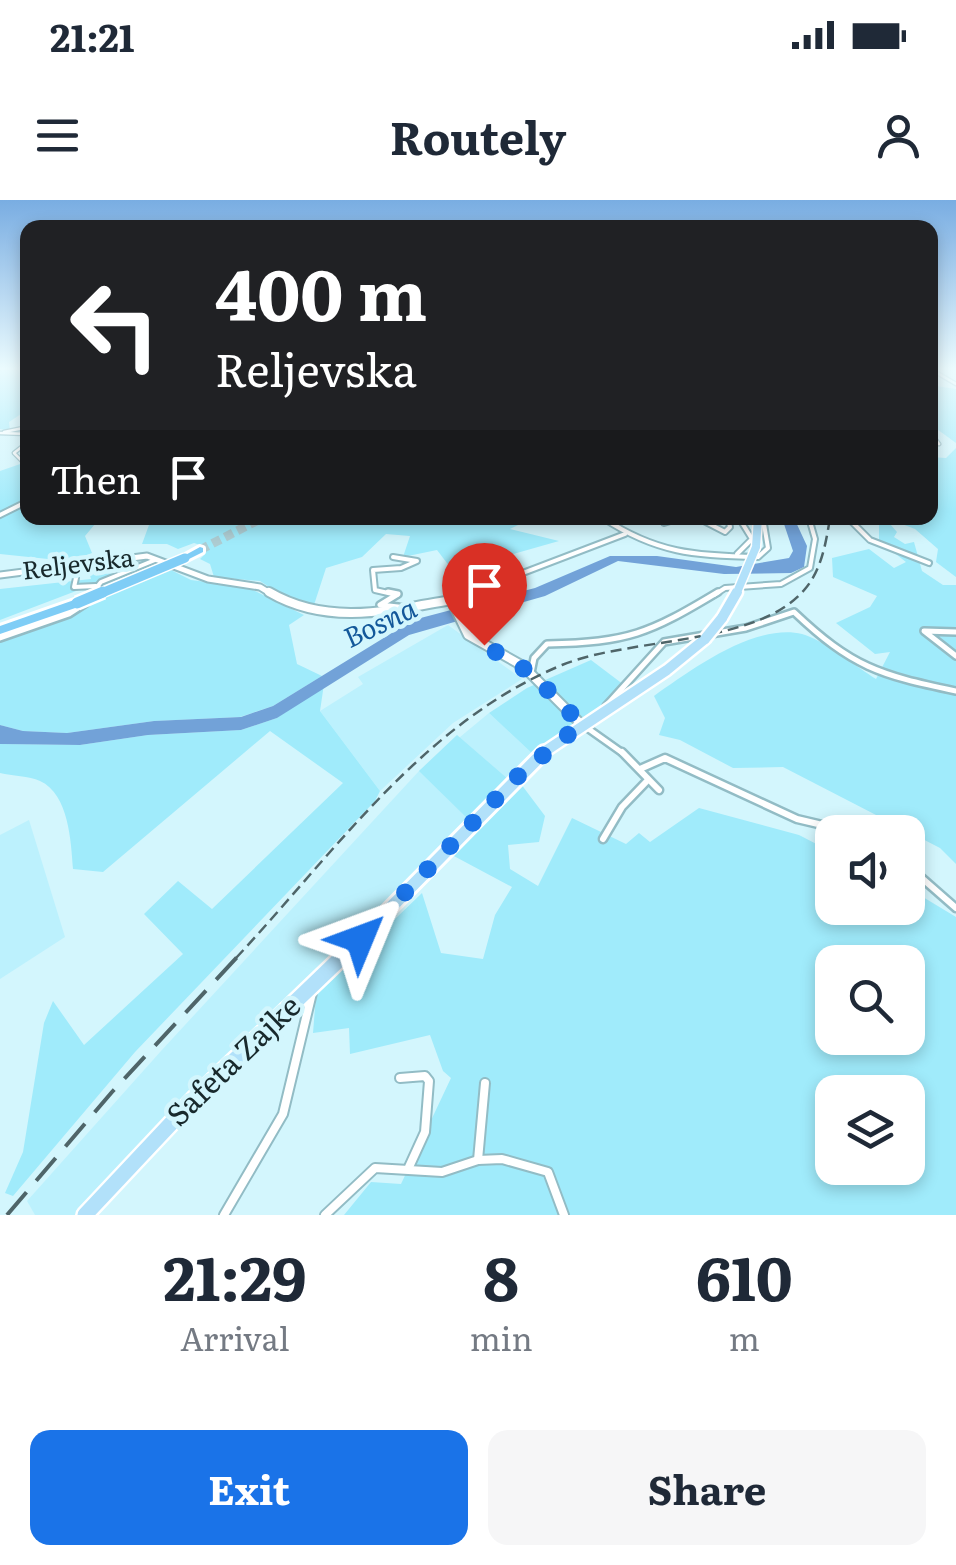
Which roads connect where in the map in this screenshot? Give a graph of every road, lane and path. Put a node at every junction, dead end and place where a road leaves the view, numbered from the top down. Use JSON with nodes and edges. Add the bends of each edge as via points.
{"nodes":[{"id":1,"x":614,"y":525,"type":"edge"},
{"id":2,"x":745,"y":525,"type":"edge"},
{"id":3,"x":760,"y":525,"type":"edge"},
{"id":4,"x":762,"y":525,"type":"edge"},
{"id":5,"x":811,"y":525,"type":"edge"},
{"id":6,"x":851,"y":525,"type":"edge"},
{"id":7,"x":627,"y":533,"type":"junction"},
{"id":8,"x":196,"y":548,"type":"tunnel mouth"},
{"id":9,"x":736,"y":554,"type":"junction"},
{"id":10,"x":393,"y":558,"type":"dead end"},
{"id":11,"x":158,"y":559,"type":"junction"},
{"id":12,"x":929,"y":563,"type":"dead end"},
{"id":13,"x":0,"y":575,"type":"edge"},
{"id":14,"x":76,"y":578,"type":"dead end"},
{"id":15,"x":96,"y":586,"type":"junction"},
{"id":16,"x":452,"y":602,"type":"junction"},
{"id":17,"x":405,"y":609,"type":"junction"},
{"id":18,"x":0,"y":628,"type":"edge"},
{"id":19,"x":956,"y":632,"type":"edge"},
{"id":20,"x":0,"y":638,"type":"edge"},
{"id":21,"x":956,"y":656,"type":"edge"},
{"id":22,"x":531,"y":673,"type":"junction"},
{"id":23,"x":956,"y":690,"type":"edge"},
{"id":24,"x":604,"y":708,"type":"junction"},
{"id":25,"x":581,"y":724,"type":"junction"},
{"id":26,"x":640,"y":768,"type":"junction"},
{"id":27,"x":647,"y":781,"type":"junction"},
{"id":28,"x":659,"y":790,"type":"dead end"},
{"id":29,"x":815,"y":823,"type":"edge"},
{"id":30,"x":603,"y":838,"type":"dead end"},
{"id":31,"x":925,"y":881,"type":"edge"},
{"id":32,"x":956,"y":908,"type":"edge"},
{"id":33,"x":315,"y":982,"type":"junction"},
{"id":34,"x":400,"y":1078,"type":"dead end"},
{"id":35,"x":485,"y":1083,"type":"dead end"},
{"id":36,"x":478,"y":1160,"type":"junction"},
{"id":37,"x":409,"y":1167,"type":"junction"},
{"id":38,"x":85,"y":1215,"type":"edge"},
{"id":39,"x":224,"y":1215,"type":"edge"},
{"id":40,"x":325,"y":1215,"type":"edge"},
{"id":41,"x":564,"y":1215,"type":"edge"}],
"edges":[{"from":1,"to":7,"type":"street"},
{"from":2,"to":9,"type":"street","via":[[752,534]]},
{"from":3,"to":24,"type":"main road","name":"Safeta Zajke","bridge":true,"via":[[738,590],[705,639]]},
{"from":4,"to":9,"type":"street","via":[[768,551],[758,557]]},
{"from":5,"to":22,"type":"street","via":[[810,568],[782,584],[725,588],[650,632],[548,644]]},
{"from":6,"to":12,"type":"street","via":[[888,552]]},
{"from":7,"to":9,"type":"street","via":[[686,553]]},
{"from":7,"to":16,"type":"street"},
{"from":8,"to":18,"type":"highway","bridge":true},
{"from":10,"to":17,"type":"street","via":[[417,562],[372,570],[374,587],[398,594],[380,605]]},
{"from":11,"to":13,"type":"main road","name":"Reljevska","via":[[133,556]]},
{"from":11,"to":15,"type":"street"},
{"from":11,"to":17,"type":"main road","name":"Reljevska","via":[[208,579],[260,587],[316,612]]},
{"from":14,"to":15,"type":"street","via":[[74,587]]},
{"from":15,"to":20,"type":"street","via":[[80,609]]},
{"from":16,"to":17,"type":"main road","name":"Reljevska"},
{"from":16,"to":22,"type":"main road","via":[[468,635]]},
{"from":19,"to":21,"type":"street","via":[[924,631]]},
{"from":22,"to":25,"type":"main road"},
{"from":23,"to":24,"type":"street","via":[[882,676],[833,649],[794,612],[664,642]]},
{"from":24,"to":25,"type":"main road","name":"Safeta Zajke"},
{"from":25,"to":26,"type":"street"},
{"from":25,"to":33,"type":"main road","name":"Safeta Zajke","via":[[519,775]]},
{"from":26,"to":27,"type":"street"},
{"from":26,"to":29,"type":"street","via":[[665,758]]},
{"from":27,"to":28,"type":"street"},
{"from":27,"to":30,"type":"street"},
{"from":31,"to":32,"type":"street"},
{"from":33,"to":38,"type":"main road","name":"Safeta Zajke","via":[[134,1158]]},
{"from":33,"to":39,"type":"street","via":[[283,1114]]},
{"from":34,"to":37,"type":"street","via":[[429,1081],[425,1132]]},
{"from":35,"to":36,"type":"street"},
{"from":36,"to":37,"type":"street","via":[[442,1172]]},
{"from":36,"to":41,"type":"street","via":[[502,1159],[548,1172]]},
{"from":37,"to":40,"type":"street","via":[[368,1172]]}]}
